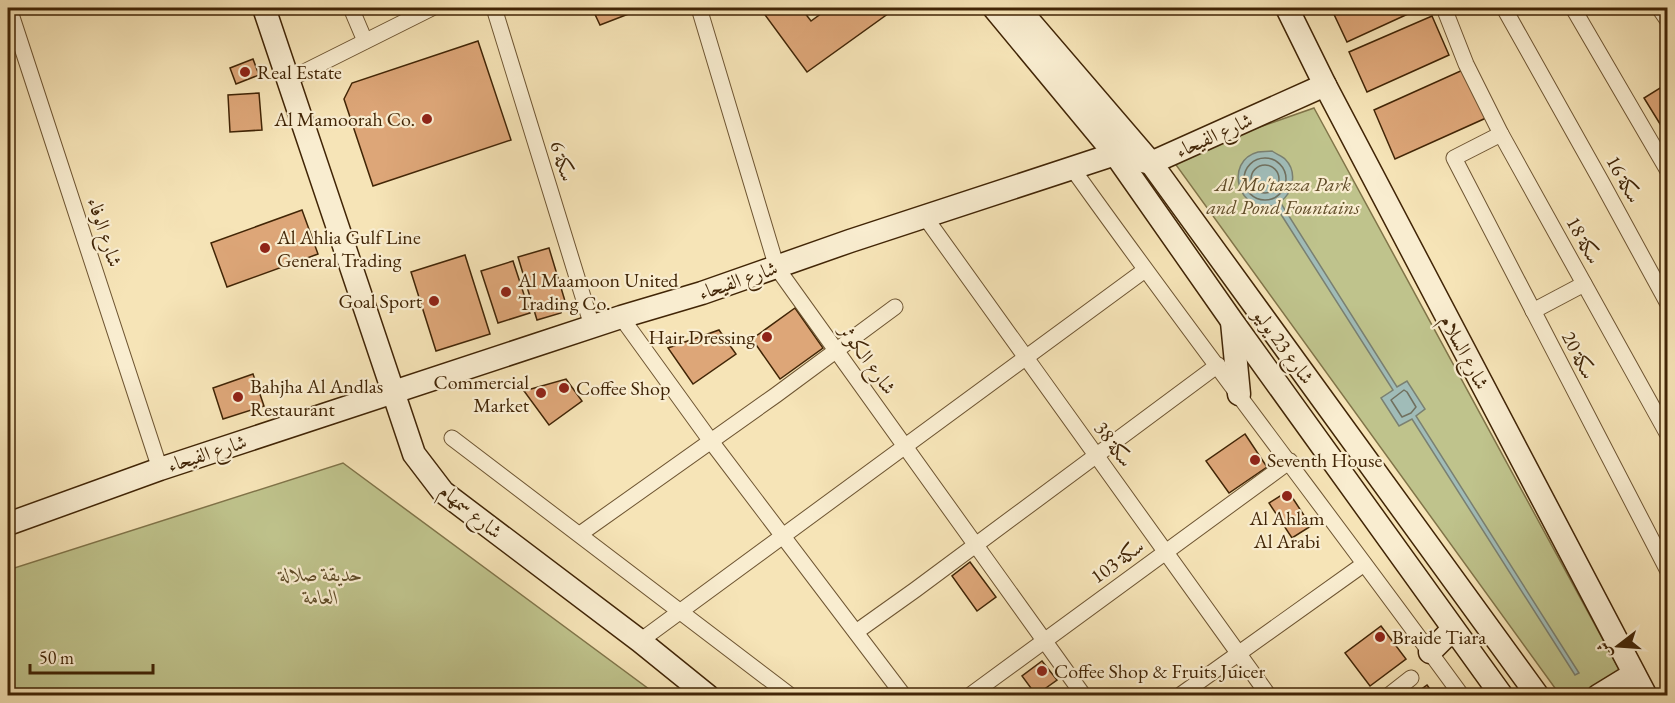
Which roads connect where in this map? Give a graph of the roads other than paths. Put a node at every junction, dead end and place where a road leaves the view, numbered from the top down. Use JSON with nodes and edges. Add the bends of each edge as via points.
{"nodes":[{"id":1,"x":9,"y":8,"type":"edge"},
{"id":2,"x":264,"y":8,"type":"edge"},
{"id":3,"x":351,"y":8,"type":"edge"},
{"id":4,"x":432,"y":8,"type":"edge"},
{"id":5,"x":494,"y":8,"type":"edge"},
{"id":6,"x":699,"y":8,"type":"edge"},
{"id":7,"x":994,"y":8,"type":"edge"},
{"id":8,"x":1018,"y":8,"type":"edge"},
{"id":9,"x":1287,"y":8,"type":"edge"},
{"id":10,"x":1444,"y":8,"type":"edge"},
{"id":11,"x":1504,"y":8,"type":"edge"},
{"id":12,"x":1573,"y":8,"type":"edge"},
{"id":13,"x":11,"y":27,"type":"edge"},
{"id":14,"x":365,"y":41,"type":"junction"},
{"id":15,"x":288,"y":80,"type":"junction"},
{"id":16,"x":1325,"y":85,"type":"junction"},
{"id":17,"x":1501,"y":134,"type":"junction"},
{"id":18,"x":1115,"y":154,"type":"junction"},
{"id":19,"x":1151,"y":163,"type":"junction"},
{"id":20,"x":1072,"y":168,"type":"junction"},
{"id":21,"x":1668,"y":171,"type":"edge"},
{"id":22,"x":925,"y":217,"type":"junction"},
{"id":23,"x":777,"y":268,"type":"junction"},
{"id":24,"x":1145,"y":270,"type":"junction"},
{"id":25,"x":1584,"y":284,"type":"junction"},
{"id":26,"x":1668,"y":304,"type":"edge"},
{"id":27,"x":895,"y":307,"type":"dead end"},
{"id":28,"x":1533,"y":311,"type":"junction"},
{"id":29,"x":621,"y":317,"type":"junction"},
{"id":30,"x":1232,"y":321,"type":"junction"},
{"id":31,"x":592,"y":326,"type":"junction"},
{"id":32,"x":836,"y":349,"type":"junction"},
{"id":33,"x":1026,"y":357,"type":"junction"},
{"id":34,"x":1218,"y":365,"type":"junction"},
{"id":35,"x":392,"y":392,"type":"junction"},
{"id":36,"x":1239,"y":394,"type":"junction"},
{"id":37,"x":1668,"y":435,"type":"edge"},
{"id":38,"x":452,"y":438,"type":"dead end"},
{"id":39,"x":710,"y":440,"type":"junction"},
{"id":40,"x":905,"y":446,"type":"junction"},
{"id":41,"x":1096,"y":455,"type":"junction"},
{"id":42,"x":1290,"y":461,"type":"junction"},
{"id":43,"x":160,"y":469,"type":"junction"},
{"id":44,"x":8,"y":524,"type":"edge"},
{"id":45,"x":580,"y":534,"type":"junction"},
{"id":46,"x":783,"y":536,"type":"junction"},
{"id":47,"x":975,"y":544,"type":"junction"},
{"id":48,"x":1166,"y":552,"type":"junction"},
{"id":49,"x":1364,"y":564,"type":"junction"},
{"id":50,"x":1668,"y":571,"type":"edge"},
{"id":51,"x":680,"y":611,"type":"junction"},
{"id":52,"x":1453,"y":629,"type":"junction"},
{"id":53,"x":856,"y":632,"type":"junction"},
{"id":54,"x":640,"y":640,"type":"junction"},
{"id":55,"x":1044,"y":640,"type":"junction"},
{"id":56,"x":1430,"y":652,"type":"junction"},
{"id":57,"x":1239,"y":653,"type":"junction"},
{"id":58,"x":1411,"y":678,"type":"dead end"},
{"id":59,"x":1640,"y":689,"type":"edge"},
{"id":60,"x":708,"y":696,"type":"edge"},
{"id":61,"x":791,"y":696,"type":"edge"},
{"id":62,"x":904,"y":696,"type":"edge"},
{"id":63,"x":969,"y":696,"type":"edge"},
{"id":64,"x":1084,"y":696,"type":"edge"},
{"id":65,"x":1179,"y":696,"type":"edge"},
{"id":66,"x":1269,"y":696,"type":"edge"},
{"id":67,"x":1388,"y":696,"type":"edge"},
{"id":68,"x":1462,"y":696,"type":"edge"},
{"id":69,"x":1502,"y":696,"type":"edge"},
{"id":70,"x":1538,"y":696,"type":"edge"},
{"id":71,"x":1598,"y":696,"type":"edge"}],
"edges":[{"from":1,"to":13,"type":"street","name":"شارع الوفاء"},
{"from":2,"to":15,"type":"street","name":"شارع سمهام"},
{"from":3,"to":14,"type":"street"},
{"from":4,"to":14,"type":"street"},
{"from":5,"to":31,"type":"street","name":"سكة 6"},
{"from":6,"to":23,"type":"street","name":"شارع الكوثر"},
{"from":7,"to":18,"type":"street","name":"شارع 23 يوليو"},
{"from":8,"to":19,"type":"street","name":"شارع 23 يوليو"},
{"from":9,"to":16,"type":"street","name":"شارع السلام"},
{"from":10,"to":17,"type":"street","name":"سكة 18"},
{"from":11,"to":26,"type":"street","name":"سكة 16"},
{"from":12,"to":21,"type":"street"},
{"from":13,"to":43,"type":"street","name":"شارع الوفاء"},
{"from":14,"to":15,"type":"street"},
{"from":15,"to":35,"type":"street","name":"شارع سمهام"},
{"from":16,"to":19,"type":"street","name":"شارع الفيحاء"},
{"from":16,"to":59,"type":"street","name":"شارع السلام"},
{"from":17,"to":25,"type":"street","name":"سكة 18"},
{"from":17,"to":28,"type":"street","name":"سكة 20","via":[[1454,158]]},
{"from":18,"to":19,"type":"street","name":"شارع الفيحاء"},
{"from":18,"to":20,"type":"street","name":"شارع الفيحاء"},
{"from":18,"to":30,"type":"street","name":"شارع 23 يوليو"},
{"from":19,"to":70,"type":"street","name":"شارع 23 يوليو"},
{"from":20,"to":22,"type":"street","name":"شارع الفيحاء"},
{"from":20,"to":24,"type":"street"},
{"from":22,"to":23,"type":"street","name":"شارع الفيحاء"},
{"from":22,"to":33,"type":"street","name":"سكة 38"},
{"from":23,"to":29,"type":"street","name":"شارع الفيحاء"},
{"from":23,"to":32,"type":"street","name":"شارع الكوثر"},
{"from":24,"to":33,"type":"street"},
{"from":24,"to":34,"type":"street"},
{"from":25,"to":28,"type":"street"},
{"from":25,"to":37,"type":"street","name":"سكة 18"},
{"from":27,"to":32,"type":"street"},
{"from":28,"to":50,"type":"street","name":"سكة 20"},
{"from":29,"to":31,"type":"street","name":"شارع الفيحاء"},
{"from":29,"to":39,"type":"street"},
{"from":30,"to":36,"type":"street"},
{"from":30,"to":52,"type":"street","name":"شارع 23 يوليو"},
{"from":31,"to":35,"type":"street","name":"شارع الفيحاء"},
{"from":32,"to":39,"type":"street"},
{"from":32,"to":40,"type":"street","name":"شارع الكوثر"},
{"from":33,"to":40,"type":"street"},
{"from":33,"to":41,"type":"street","name":"سكة 38"},
{"from":34,"to":36,"type":"street"},
{"from":34,"to":41,"type":"street"},
{"from":35,"to":43,"type":"street","name":"شارع الفيحاء"},
{"from":35,"to":54,"type":"street","name":"شارع سمهام","via":[[414,454],[443,492]]},
{"from":36,"to":42,"type":"street"},
{"from":38,"to":45,"type":"street"},
{"from":39,"to":45,"type":"street"},
{"from":39,"to":46,"type":"street"},
{"from":40,"to":46,"type":"street"},
{"from":40,"to":47,"type":"street","name":"شارع الكوثر"},
{"from":41,"to":47,"type":"street"},
{"from":41,"to":48,"type":"street","name":"سكة 38"},
{"from":42,"to":48,"type":"street","name":"سكة 103"},
{"from":42,"to":49,"type":"street"},
{"from":43,"to":44,"type":"street","name":"شارع الفيحاء"},
{"from":45,"to":51,"type":"street"},
{"from":46,"to":51,"type":"street"},
{"from":46,"to":53,"type":"street"},
{"from":47,"to":53,"type":"street"},
{"from":47,"to":55,"type":"street","name":"شارع الكوثر"},
{"from":48,"to":55,"type":"street","name":"سكة 103"},
{"from":48,"to":57,"type":"street","name":"سكة 38"},
{"from":49,"to":56,"type":"street"},
{"from":49,"to":57,"type":"street"},
{"from":51,"to":54,"type":"street"},
{"from":51,"to":61,"type":"street"},
{"from":52,"to":56,"type":"street"},
{"from":52,"to":69,"type":"street","name":"شارع 23 يوليو"},
{"from":53,"to":62,"type":"street"},
{"from":54,"to":60,"type":"street","name":"شارع سمهام"},
{"from":55,"to":63,"type":"street","name":"سكة 103"},
{"from":55,"to":64,"type":"street","name":"شارع الكوثر"},
{"from":56,"to":68,"type":"street"},
{"from":57,"to":65,"type":"street"},
{"from":57,"to":66,"type":"street","name":"سكة 38"},
{"from":58,"to":67,"type":"street"},
{"from":59,"to":71,"type":"street"}]}
